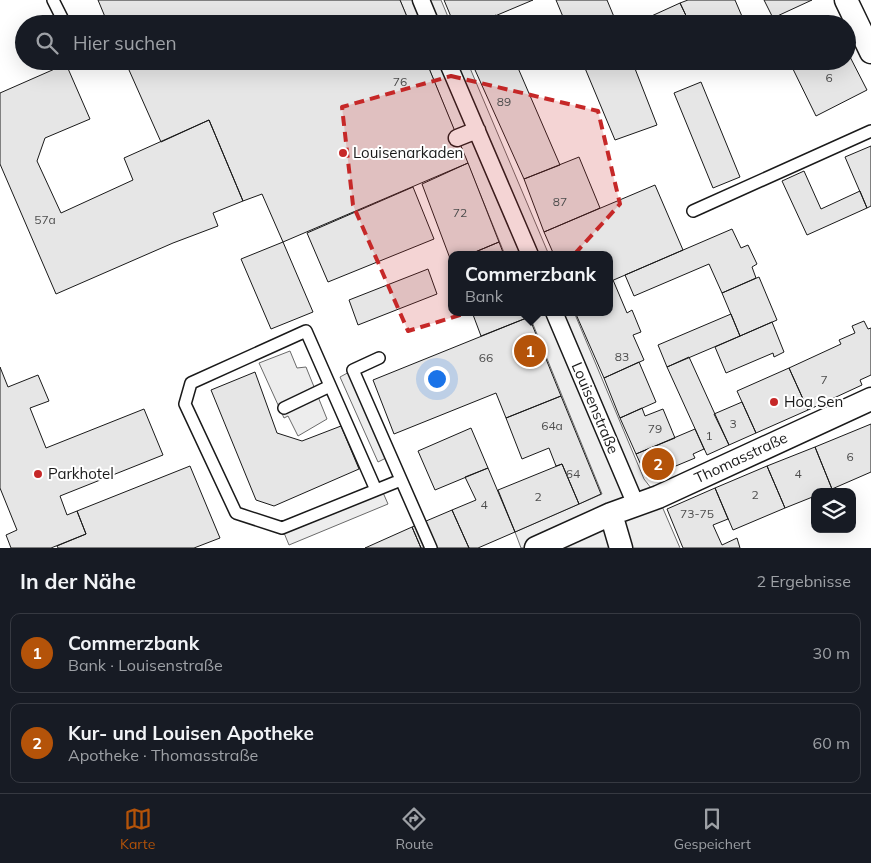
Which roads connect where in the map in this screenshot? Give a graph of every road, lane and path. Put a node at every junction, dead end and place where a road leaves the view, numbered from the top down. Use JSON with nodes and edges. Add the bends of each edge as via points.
{"nodes":[{"id":1,"x":53,"y":0,"type":"edge"},
{"id":2,"x":421,"y":0,"type":"edge"},
{"id":3,"x":846,"y":0,"type":"edge"},
{"id":4,"x":60,"y":15,"type":"edge"},
{"id":5,"x":428,"y":15,"type":"edge"},
{"id":6,"x":853,"y":15,"type":"edge"},
{"id":7,"x":856,"y":21,"type":"edge"},
{"id":8,"x":871,"y":52,"type":"edge"},
{"id":9,"x":452,"y":70,"type":"edge"},
{"id":10,"x":477,"y":130,"type":"junction"},
{"id":11,"x":871,"y":131,"type":"edge"},
{"id":12,"x":458,"y":138,"type":"dead end"},
{"id":13,"x":693,"y":211,"type":"dead end"},
{"id":14,"x":528,"y":251,"type":"edge"},
{"id":15,"x":556,"y":316,"type":"edge"},
{"id":16,"x":379,"y":358,"type":"dead end"},
{"id":17,"x":330,"y":386,"type":"junction"},
{"id":18,"x":871,"y":399,"type":"edge"},
{"id":19,"x":284,"y":408,"type":"dead end"},
{"id":20,"x":401,"y":480,"type":"junction"},
{"id":21,"x":376,"y":490,"type":"junction"},
{"id":22,"x":636,"y":505,"type":"junction"},
{"id":23,"x":611,"y":514,"type":"junction"},
{"id":24,"x":431,"y":548,"type":"edge"},
{"id":25,"x":536,"y":548,"type":"edge"},
{"id":26,"x":621,"y":548,"type":"edge"}],
"edges":[{"from":1,"to":4,"type":"lane"},
{"from":2,"to":5,"type":"street"},
{"from":3,"to":6,"type":"street"},
{"from":7,"to":8,"type":"street"},
{"from":9,"to":10,"type":"street"},
{"from":10,"to":12,"type":"street"},
{"from":10,"to":14,"type":"street"},
{"from":11,"to":13,"type":"lane"},
{"from":15,"to":22,"type":"street","name":"Louisenstraße"},
{"from":16,"to":20,"type":"lane","via":[[353,370]]},
{"from":17,"to":19,"type":"lane"},
{"from":17,"to":21,"type":"lane"},
{"from":17,"to":21,"type":"lane","via":[[306,331],[191,383],[185,404],[236,513],[282,528]]},
{"from":18,"to":22,"type":"street","name":"Thomasstraße"},
{"from":20,"to":21,"type":"lane"},
{"from":20,"to":24,"type":"lane"},
{"from":22,"to":23,"type":"street","name":"Thomasstraße"},
{"from":23,"to":25,"type":"street","name":"Thomasstraße"},
{"from":23,"to":26,"type":"street"}]}
